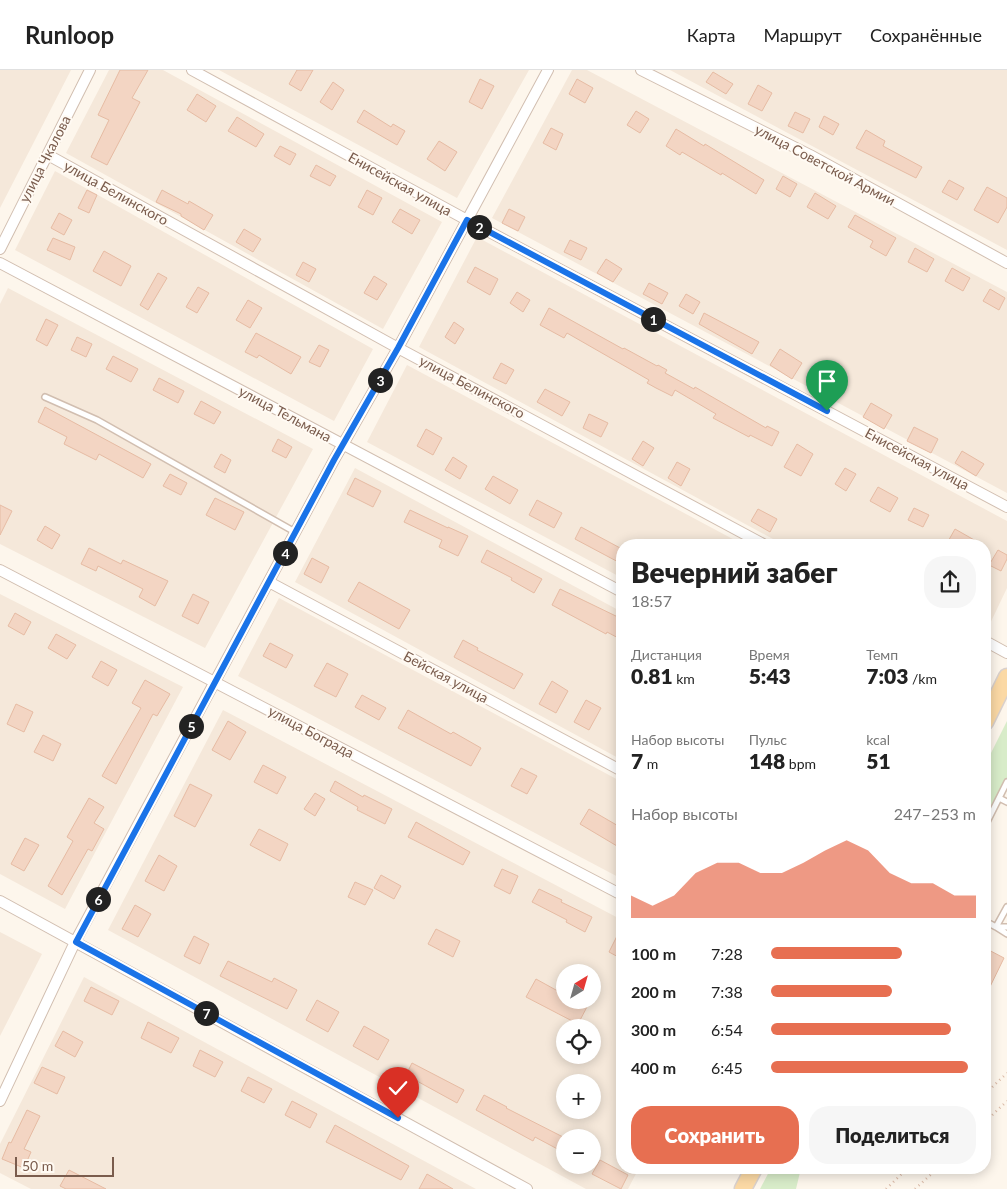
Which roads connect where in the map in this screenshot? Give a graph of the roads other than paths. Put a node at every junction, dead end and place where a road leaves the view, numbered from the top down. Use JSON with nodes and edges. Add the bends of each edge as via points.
{"nodes":[{"id":1,"x":90,"y":70,"type":"edge"},
{"id":2,"x":192,"y":70,"type":"edge"},
{"id":3,"x":548,"y":70,"type":"edge"},
{"id":4,"x":641,"y":70,"type":"edge"},
{"id":5,"x":48,"y":155,"type":"junction"},
{"id":6,"x":467,"y":220,"type":"junction"},
{"id":7,"x":0,"y":249,"type":"edge"},
{"id":8,"x":0,"y":262,"type":"edge"},
{"id":9,"x":1007,"y":263,"type":"edge"},
{"id":10,"x":398,"y":348,"type":"junction"},
{"id":11,"x":45,"y":397,"type":"dead end"},
{"id":12,"x":343,"y":444,"type":"junction"},
{"id":13,"x":1007,"y":507,"type":"edge"},
{"id":14,"x":296,"y":532,"type":"junction"},
{"id":15,"x":755,"y":539,"type":"edge"},
{"id":16,"x":0,"y":570,"type":"edge"},
{"id":17,"x":269,"y":582,"type":"junction"},
{"id":18,"x":616,"y":589,"type":"edge"},
{"id":19,"x":991,"y":645,"type":"edge"},
{"id":20,"x":1007,"y":653,"type":"edge"},
{"id":21,"x":1007,"y":677,"type":"edge"},
{"id":22,"x":215,"y":682,"type":"junction"},
{"id":23,"x":991,"y":710,"type":"edge"},
{"id":24,"x":616,"y":768,"type":"edge"},
{"id":25,"x":1007,"y":782,"type":"edge"},
{"id":26,"x":999,"y":798,"type":"junction"},
{"id":27,"x":1007,"y":802,"type":"edge"},
{"id":28,"x":991,"y":814,"type":"edge"},
{"id":29,"x":616,"y":892,"type":"edge"},
{"id":30,"x":0,"y":901,"type":"edge"},
{"id":31,"x":1007,"y":906,"type":"edge"},
{"id":32,"x":991,"y":924,"type":"edge"},
{"id":33,"x":996,"y":927,"type":"junction"},
{"id":34,"x":1007,"y":927,"type":"edge"},
{"id":35,"x":1007,"y":934,"type":"edge"},
{"id":36,"x":76,"y":942,"type":"junction"},
{"id":37,"x":0,"y":1101,"type":"edge"},
{"id":38,"x":751,"y":1174,"type":"edge"},
{"id":39,"x":528,"y":1189,"type":"edge"},
{"id":40,"x":743,"y":1189,"type":"edge"}],
"edges":[{"from":1,"to":5,"type":"street","name":"улица Чкалова"},
{"from":2,"to":6,"type":"street","name":"Енисейская улица"},
{"from":3,"to":6,"type":"street"},
{"from":4,"to":9,"type":"street","name":"улица Советской Армии","via":[[810,155]]},
{"from":5,"to":7,"type":"street","name":"улица Чкалова"},
{"from":5,"to":10,"type":"street","name":"улица Белинского"},
{"from":6,"to":10,"type":"street"},
{"from":6,"to":13,"type":"street","name":"Енисейская улица"},
{"from":8,"to":12,"type":"street","name":"улица Тельмана"},
{"from":10,"to":12,"type":"street"},
{"from":10,"to":15,"type":"street","name":"улица Белинского"},
{"from":11,"to":14,"type":"lane","via":[[97,420]]},
{"from":12,"to":14,"type":"street"},
{"from":12,"to":18,"type":"street","name":"улица Тельмана"},
{"from":14,"to":17,"type":"street"},
{"from":16,"to":22,"type":"street","name":"улица Бограда"},
{"from":17,"to":22,"type":"street"},
{"from":17,"to":24,"type":"street","name":"Бейская улица"},
{"from":19,"to":20,"type":"street"},
{"from":21,"to":23,"type":"main road"},
{"from":22,"to":29,"type":"street","name":"улица Бограда"},
{"from":22,"to":36,"type":"street"},
{"from":25,"to":26,"type":"lane"},
{"from":26,"to":27,"type":"lane"},
{"from":26,"to":28,"type":"lane"},
{"from":30,"to":36,"type":"street"},
{"from":31,"to":33,"type":"lane"},
{"from":32,"to":33,"type":"lane"},
{"from":33,"to":34,"type":"lane"},
{"from":33,"to":35,"type":"lane"},
{"from":36,"to":37,"type":"street"},
{"from":36,"to":39,"type":"street"},
{"from":38,"to":40,"type":"main road"}]}
